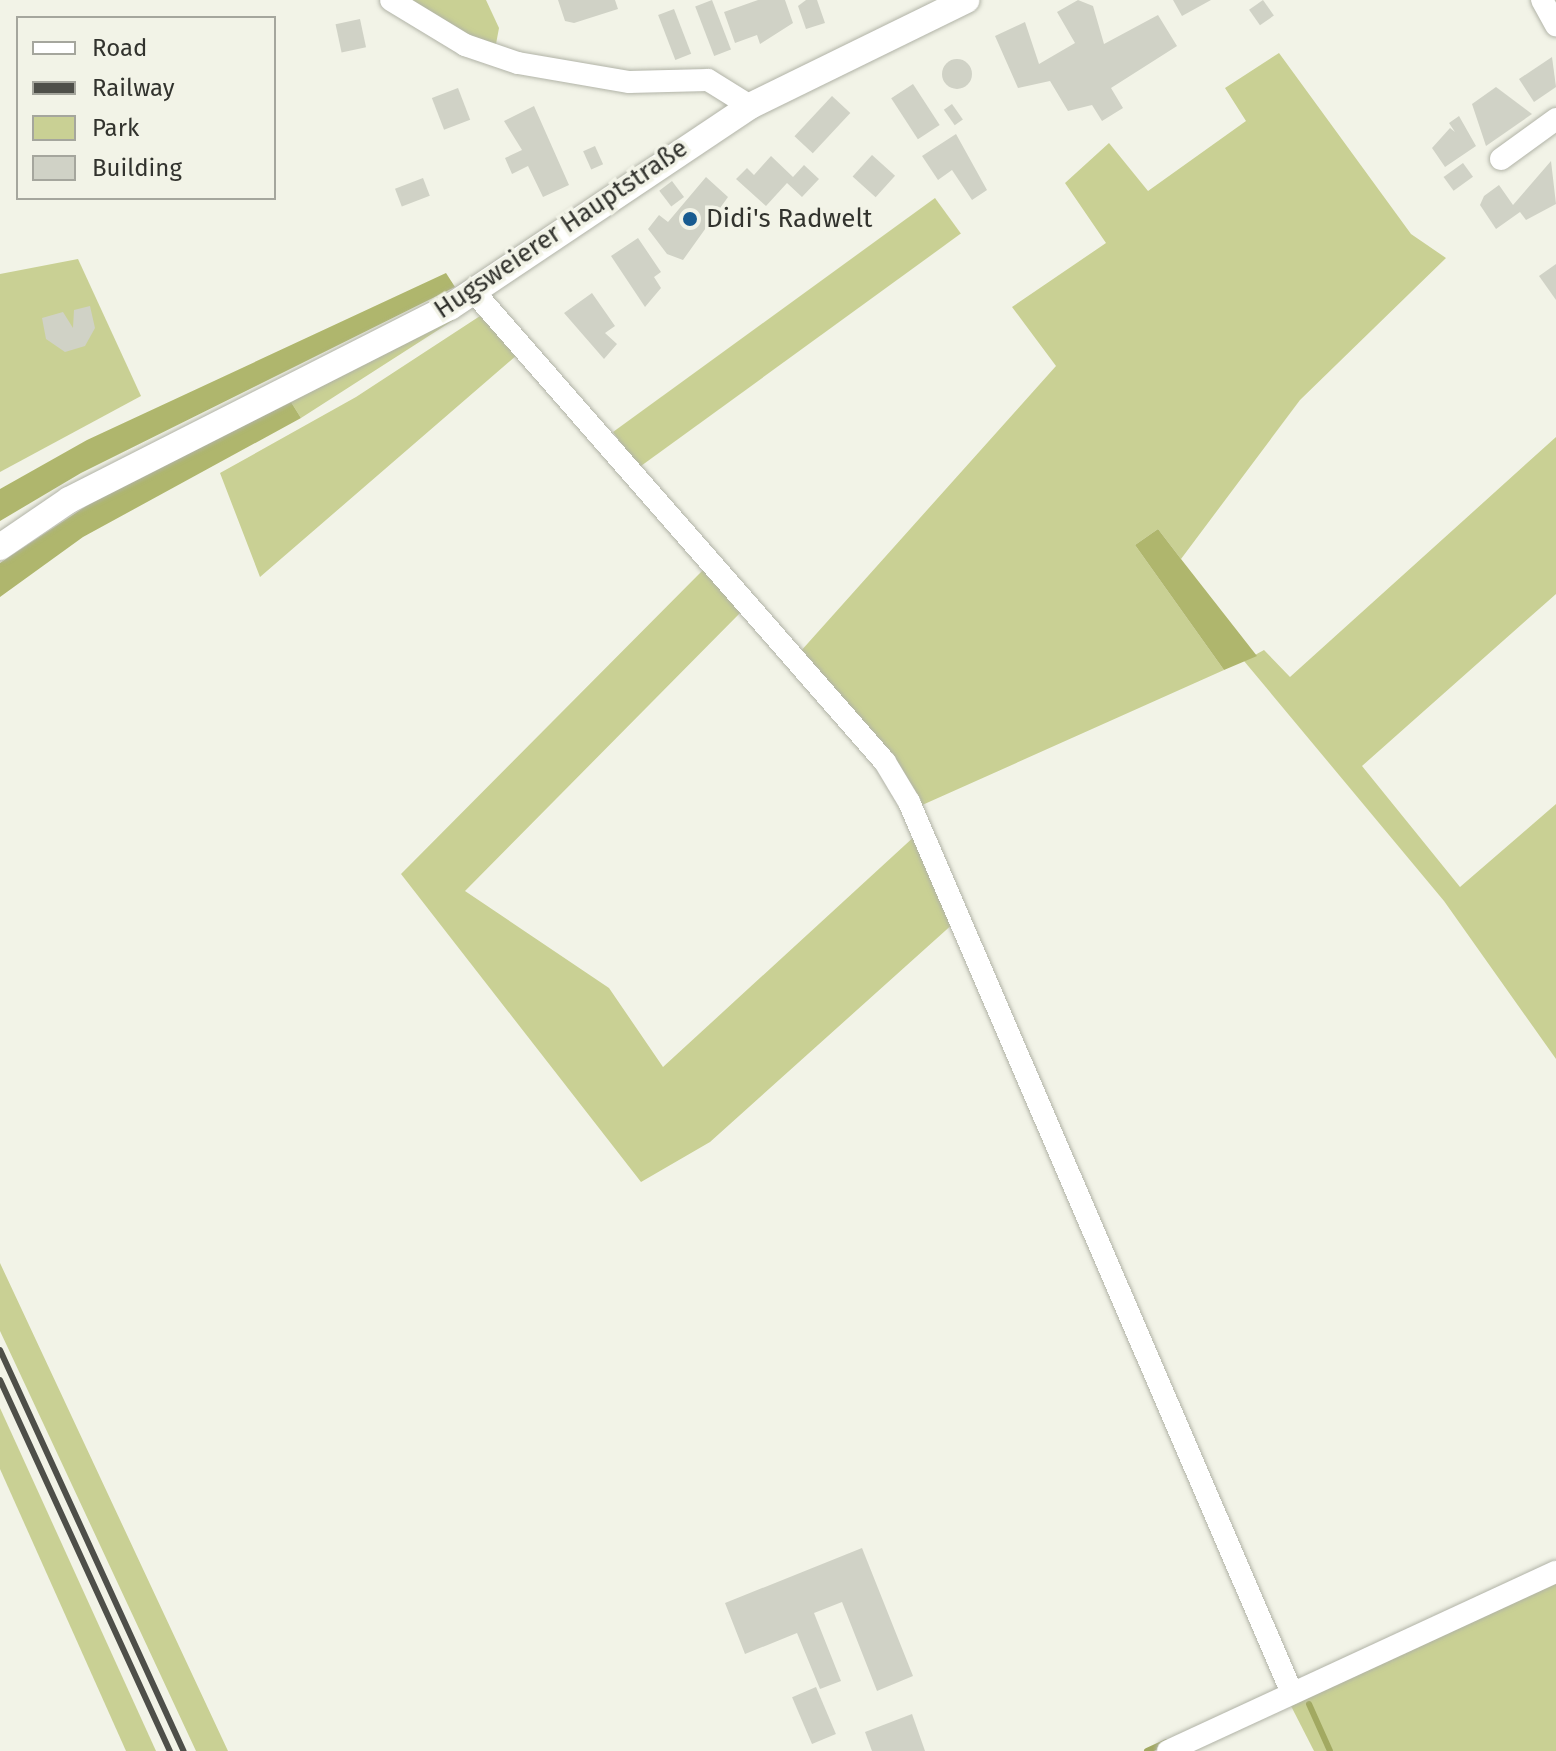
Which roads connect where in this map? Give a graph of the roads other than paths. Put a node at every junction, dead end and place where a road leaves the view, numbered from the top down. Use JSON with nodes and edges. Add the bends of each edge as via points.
{"nodes":[{"id":1,"x":391,"y":0,"type":"edge"},
{"id":2,"x":966,"y":0,"type":"edge"},
{"id":3,"x":1542,"y":0,"type":"edge"},
{"id":4,"x":1556,"y":25,"type":"edge"},
{"id":5,"x":750,"y":106,"type":"junction"},
{"id":6,"x":1556,"y":119,"type":"edge"},
{"id":7,"x":1501,"y":159,"type":"dead end"},
{"id":8,"x":474,"y":292,"type":"junction"},
{"id":9,"x":0,"y":547,"type":"edge"},
{"id":10,"x":1556,"y":1572,"type":"edge"},
{"id":11,"x":1292,"y":1693,"type":"junction"},
{"id":12,"x":1168,"y":1751,"type":"edge"}],
"edges":[{"from":1,"to":5,"type":"street","via":[[465,45],[518,63],[629,82],[708,80]]},
{"from":2,"to":5,"type":"street","name":"Hugsweierer Hauptstraße"},
{"from":3,"to":4,"type":"street"},
{"from":5,"to":8,"type":"street","name":"Hugsweierer Hauptstraße"},
{"from":6,"to":7,"type":"street"},
{"from":8,"to":9,"type":"street","name":"Hugsweierer Hauptstraße","via":[[69,500]]},
{"from":8,"to":11,"type":"street","via":[[885,762],[909,802]]},
{"from":10,"to":11,"type":"street"},
{"from":11,"to":12,"type":"street"}]}
